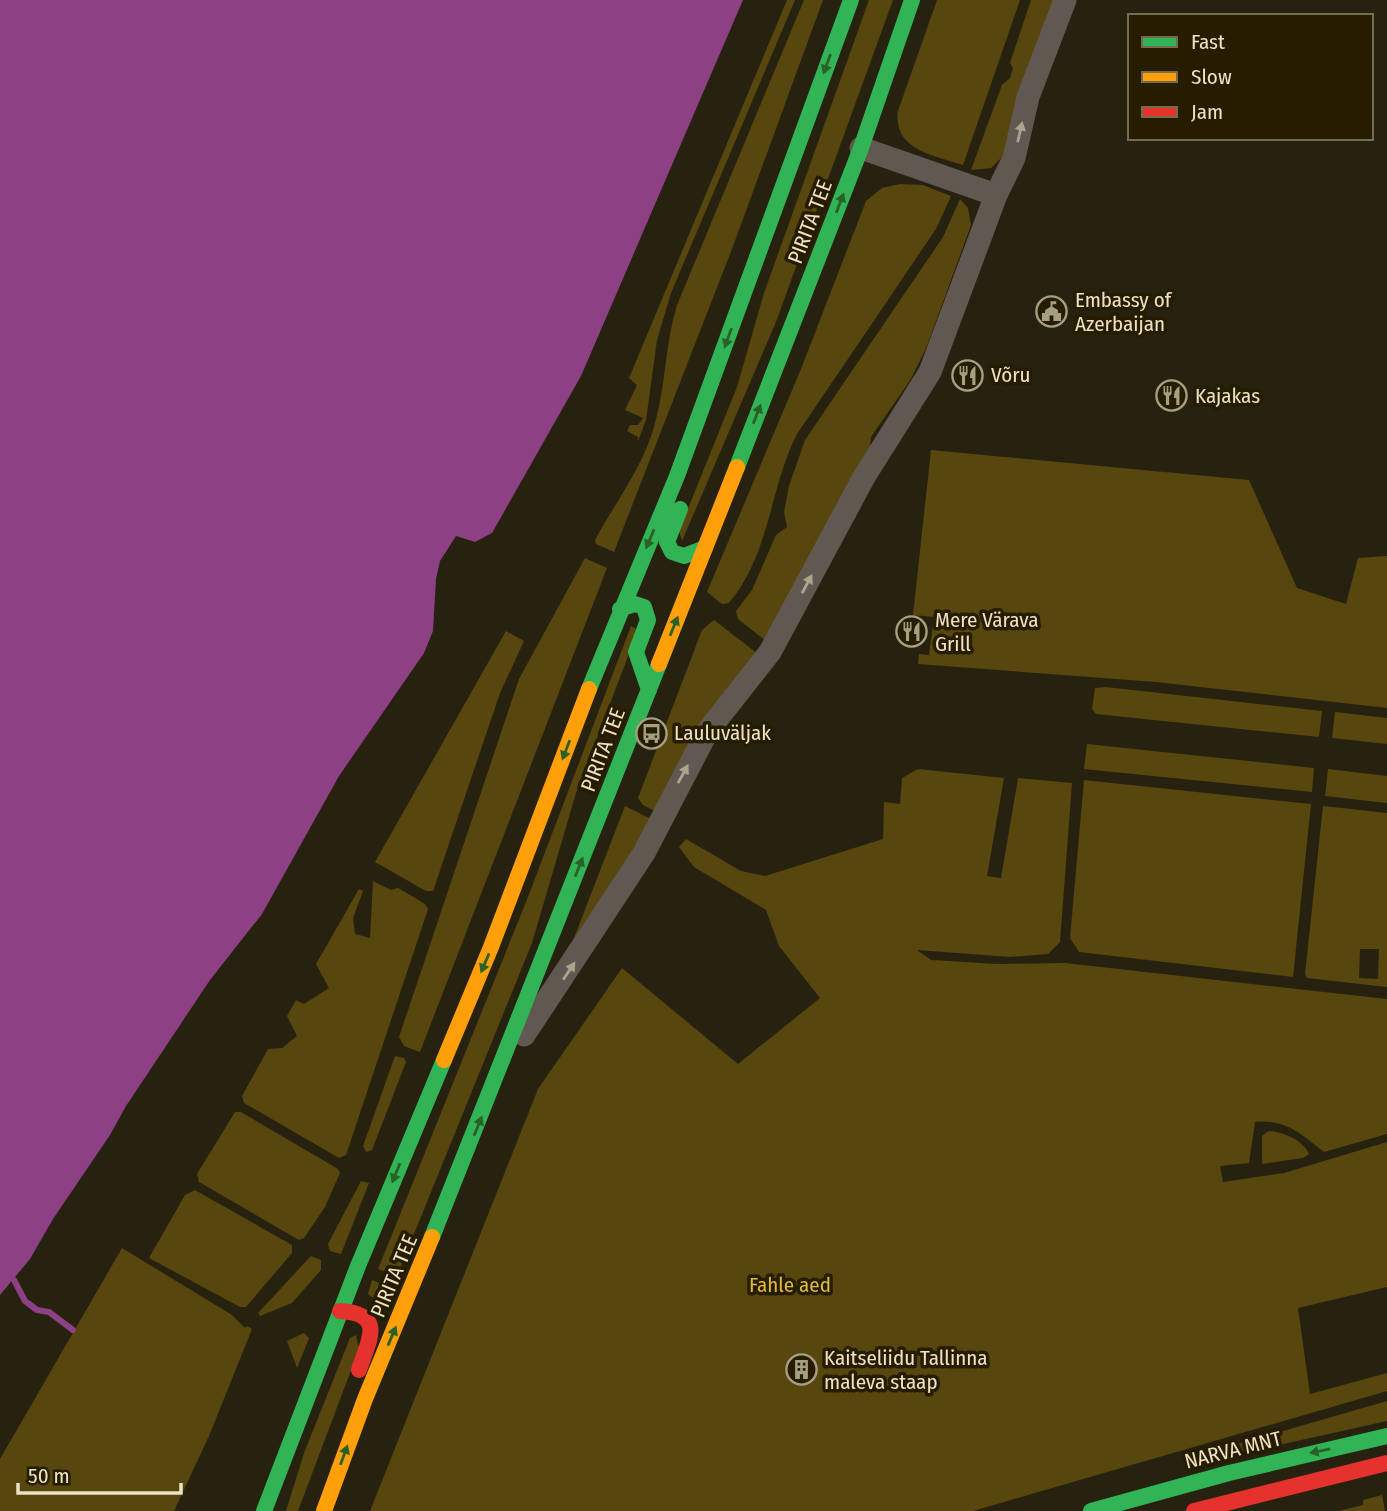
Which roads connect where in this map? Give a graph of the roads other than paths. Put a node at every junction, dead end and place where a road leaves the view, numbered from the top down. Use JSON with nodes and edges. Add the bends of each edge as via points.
{"nodes":[{"id":1,"x":851,"y":0,"type":"edge"},
{"id":2,"x":912,"y":0,"type":"edge"},
{"id":3,"x":1065,"y":0,"type":"edge"},
{"id":4,"x":861,"y":148,"type":"junction"},
{"id":5,"x":996,"y":195,"type":"junction"},
{"id":6,"x":677,"y":476,"type":"junction"},
{"id":7,"x":705,"y":548,"type":"junction"},
{"id":8,"x":620,"y":609,"type":"junction"},
{"id":9,"x":649,"y":690,"type":"junction"},
{"id":10,"x":502,"y":1067,"type":"junction"},
{"id":11,"x":340,"y":1311,"type":"junction"},
{"id":12,"x":365,"y":1399,"type":"junction"},
{"id":13,"x":1387,"y":1436,"type":"edge"},
{"id":14,"x":1387,"y":1463,"type":"edge"},
{"id":15,"x":1158,"y":1502,"type":"edge"},
{"id":16,"x":264,"y":1511,"type":"edge"},
{"id":17,"x":324,"y":1511,"type":"edge"},
{"id":18,"x":1091,"y":1511,"type":"edge"},
{"id":19,"x":1194,"y":1511,"type":"edge"}],
"edges":[{"from":1,"to":6,"type":"main road","name":"PIRITA TEE","one_way":true},
{"from":2,"to":4,"type":"main road","name":"PIRITA TEE"},
{"from":5,"to":3,"type":"street","one_way":true,"via":[[1014,159],[1028,97]]},
{"from":4,"to":5,"type":"street"},
{"from":7,"to":4,"type":"main road","name":"PIRITA TEE","one_way":true},
{"from":10,"to":5,"type":"street","one_way":true,"via":[[644,853],[707,732],[770,652],[864,477],[930,372]]},
{"from":6,"to":7,"type":"main road","via":[[681,507],[667,542],[672,552],[684,556]]},
{"from":6,"to":8,"type":"main road","name":"PIRITA TEE","one_way":true},
{"from":9,"to":7,"type":"main road","name":"PIRITA TEE","one_way":true},
{"from":8,"to":9,"type":"main road","via":[[635,604],[644,607],[648,620],[636,652]]},
{"from":8,"to":11,"type":"main road","name":"PIRITA TEE","one_way":true,"via":[[491,947]]},
{"from":10,"to":9,"type":"main road","name":"PIRITA TEE","one_way":true},
{"from":12,"to":10,"type":"main road","name":"PIRITA TEE","one_way":true},
{"from":11,"to":12,"type":"main road","via":[[358,1312],[369,1319],[372,1332],[359,1368]]},
{"from":11,"to":16,"type":"main road","name":"PIRITA TEE"},
{"from":17,"to":12,"type":"main road","name":"PIRITA TEE","one_way":true},
{"from":13,"to":15,"type":"main road","name":"NARVA MNT","one_way":true},
{"from":14,"to":19,"type":"main road"},
{"from":15,"to":18,"type":"main road","name":"NARVA MNT"}]}
